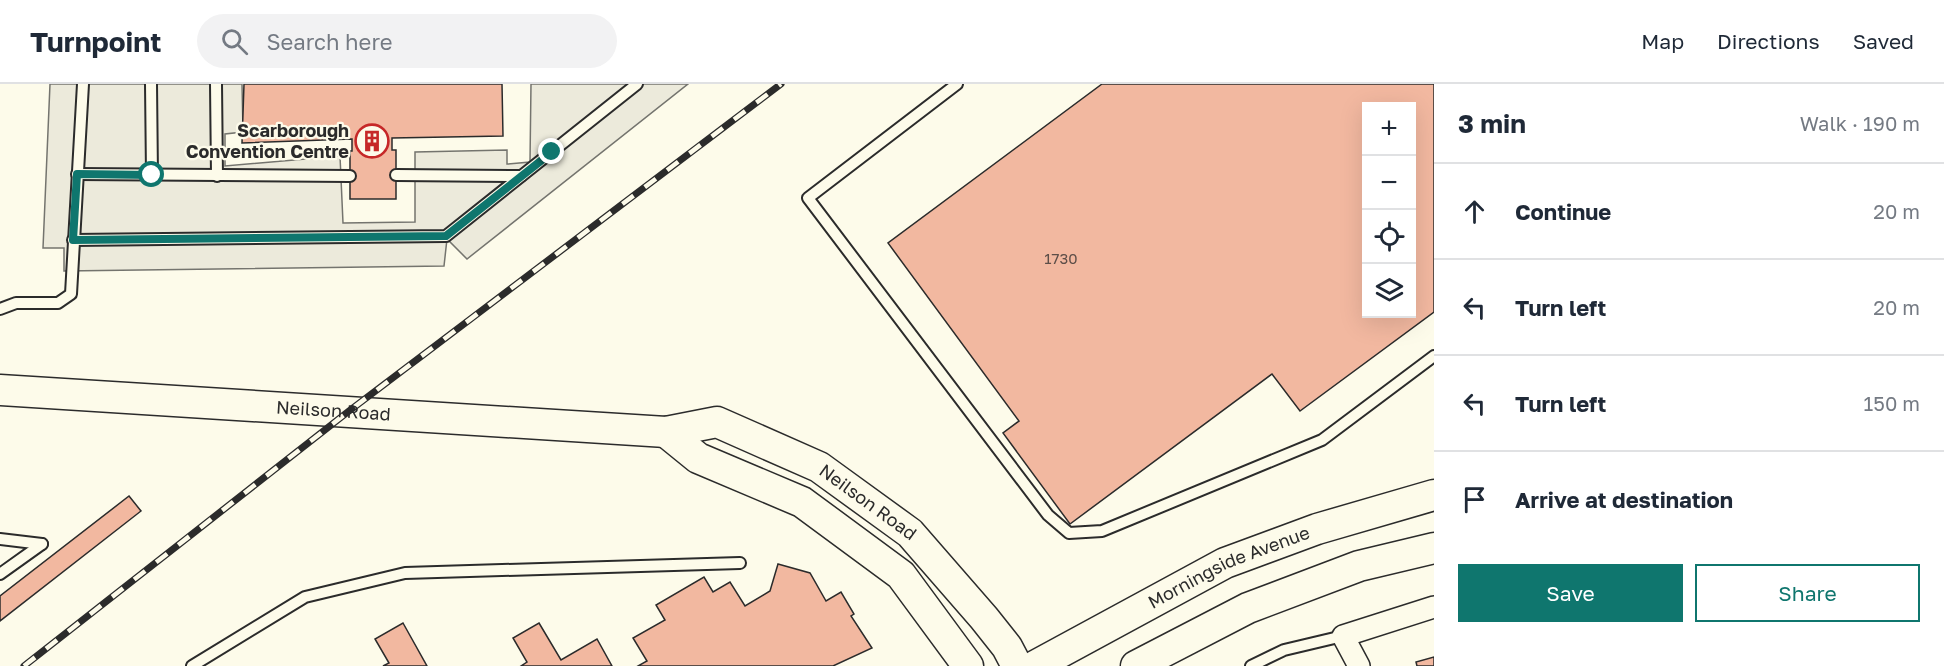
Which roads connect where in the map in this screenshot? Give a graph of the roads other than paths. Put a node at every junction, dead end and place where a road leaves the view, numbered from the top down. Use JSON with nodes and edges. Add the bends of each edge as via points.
{"nodes":[{"id":1,"x":82,"y":84,"type":"edge"},
{"id":2,"x":151,"y":84,"type":"edge"},
{"id":3,"x":216,"y":84,"type":"edge"},
{"id":4,"x":637,"y":84,"type":"edge"},
{"id":5,"x":957,"y":84,"type":"edge"},
{"id":6,"x":77,"y":174,"type":"junction"},
{"id":7,"x":152,"y":175,"type":"junction"},
{"id":8,"x":396,"y":175,"type":"dead end"},
{"id":9,"x":217,"y":176,"type":"junction"},
{"id":10,"x":350,"y":176,"type":"dead end"},
{"id":11,"x":521,"y":176,"type":"junction"},
{"id":12,"x":73,"y":240,"type":"junction"},
{"id":13,"x":0,"y":309,"type":"edge"},
{"id":14,"x":1434,"y":356,"type":"edge"},
{"id":15,"x":0,"y":390,"type":"edge"},
{"id":16,"x":666,"y":432,"type":"junction"},
{"id":17,"x":1434,"y":495,"type":"edge"},
{"id":18,"x":0,"y":539,"type":"edge"},
{"id":19,"x":1434,"y":548,"type":"edge"},
{"id":20,"x":740,"y":563,"type":"dead end"},
{"id":21,"x":0,"y":574,"type":"edge"},
{"id":22,"x":1434,"y":607,"type":"edge"},
{"id":23,"x":1343,"y":636,"type":"junction"},
{"id":24,"x":192,"y":666,"type":"edge"},
{"id":25,"x":968,"y":666,"type":"edge"},
{"id":26,"x":1017,"y":666,"type":"edge"},
{"id":27,"x":1035,"y":666,"type":"edge"},
{"id":28,"x":1136,"y":666,"type":"edge"},
{"id":29,"x":1251,"y":666,"type":"edge"},
{"id":30,"x":1359,"y":666,"type":"edge"}],
"edges":[{"from":1,"to":6,"type":"lane"},
{"from":2,"to":7,"type":"lane"},
{"from":3,"to":9,"type":"lane"},
{"from":4,"to":11,"type":"lane"},
{"from":5,"to":14,"type":"lane","via":[[808,198],[1048,515],[1069,533],[1102,531],[1322,440]]},
{"from":6,"to":7,"type":"lane"},
{"from":6,"to":12,"type":"lane"},
{"from":7,"to":9,"type":"lane"},
{"from":8,"to":11,"type":"lane"},
{"from":9,"to":10,"type":"lane"},
{"from":11,"to":12,"type":"lane","via":[[446,236]]},
{"from":12,"to":13,"type":"lane","via":[[71,294],[58,303],[16,303]]},
{"from":15,"to":16,"type":"street","name":"Neilson Road"},
{"from":16,"to":25,"type":"street","name":"Neilson Road","via":[[698,458],[802,502],[901,576]]},
{"from":16,"to":26,"type":"street","name":"Neilson Road","via":[[717,422],[819,467],[910,533],[984,618]]},
{"from":17,"to":27,"type":"street","name":"Morningside Avenue","via":[[1317,529],[1225,564]]},
{"from":18,"to":21,"type":"lane","via":[[42,544]]},
{"from":19,"to":28,"type":"street","via":[[1359,566],[1248,608]]},
{"from":20,"to":24,"type":"lane","via":[[405,573],[305,597]]},
{"from":22,"to":23,"type":"street"},
{"from":23,"to":29,"type":"lane","via":[[1284,650]]},
{"from":23,"to":30,"type":"street"}]}
